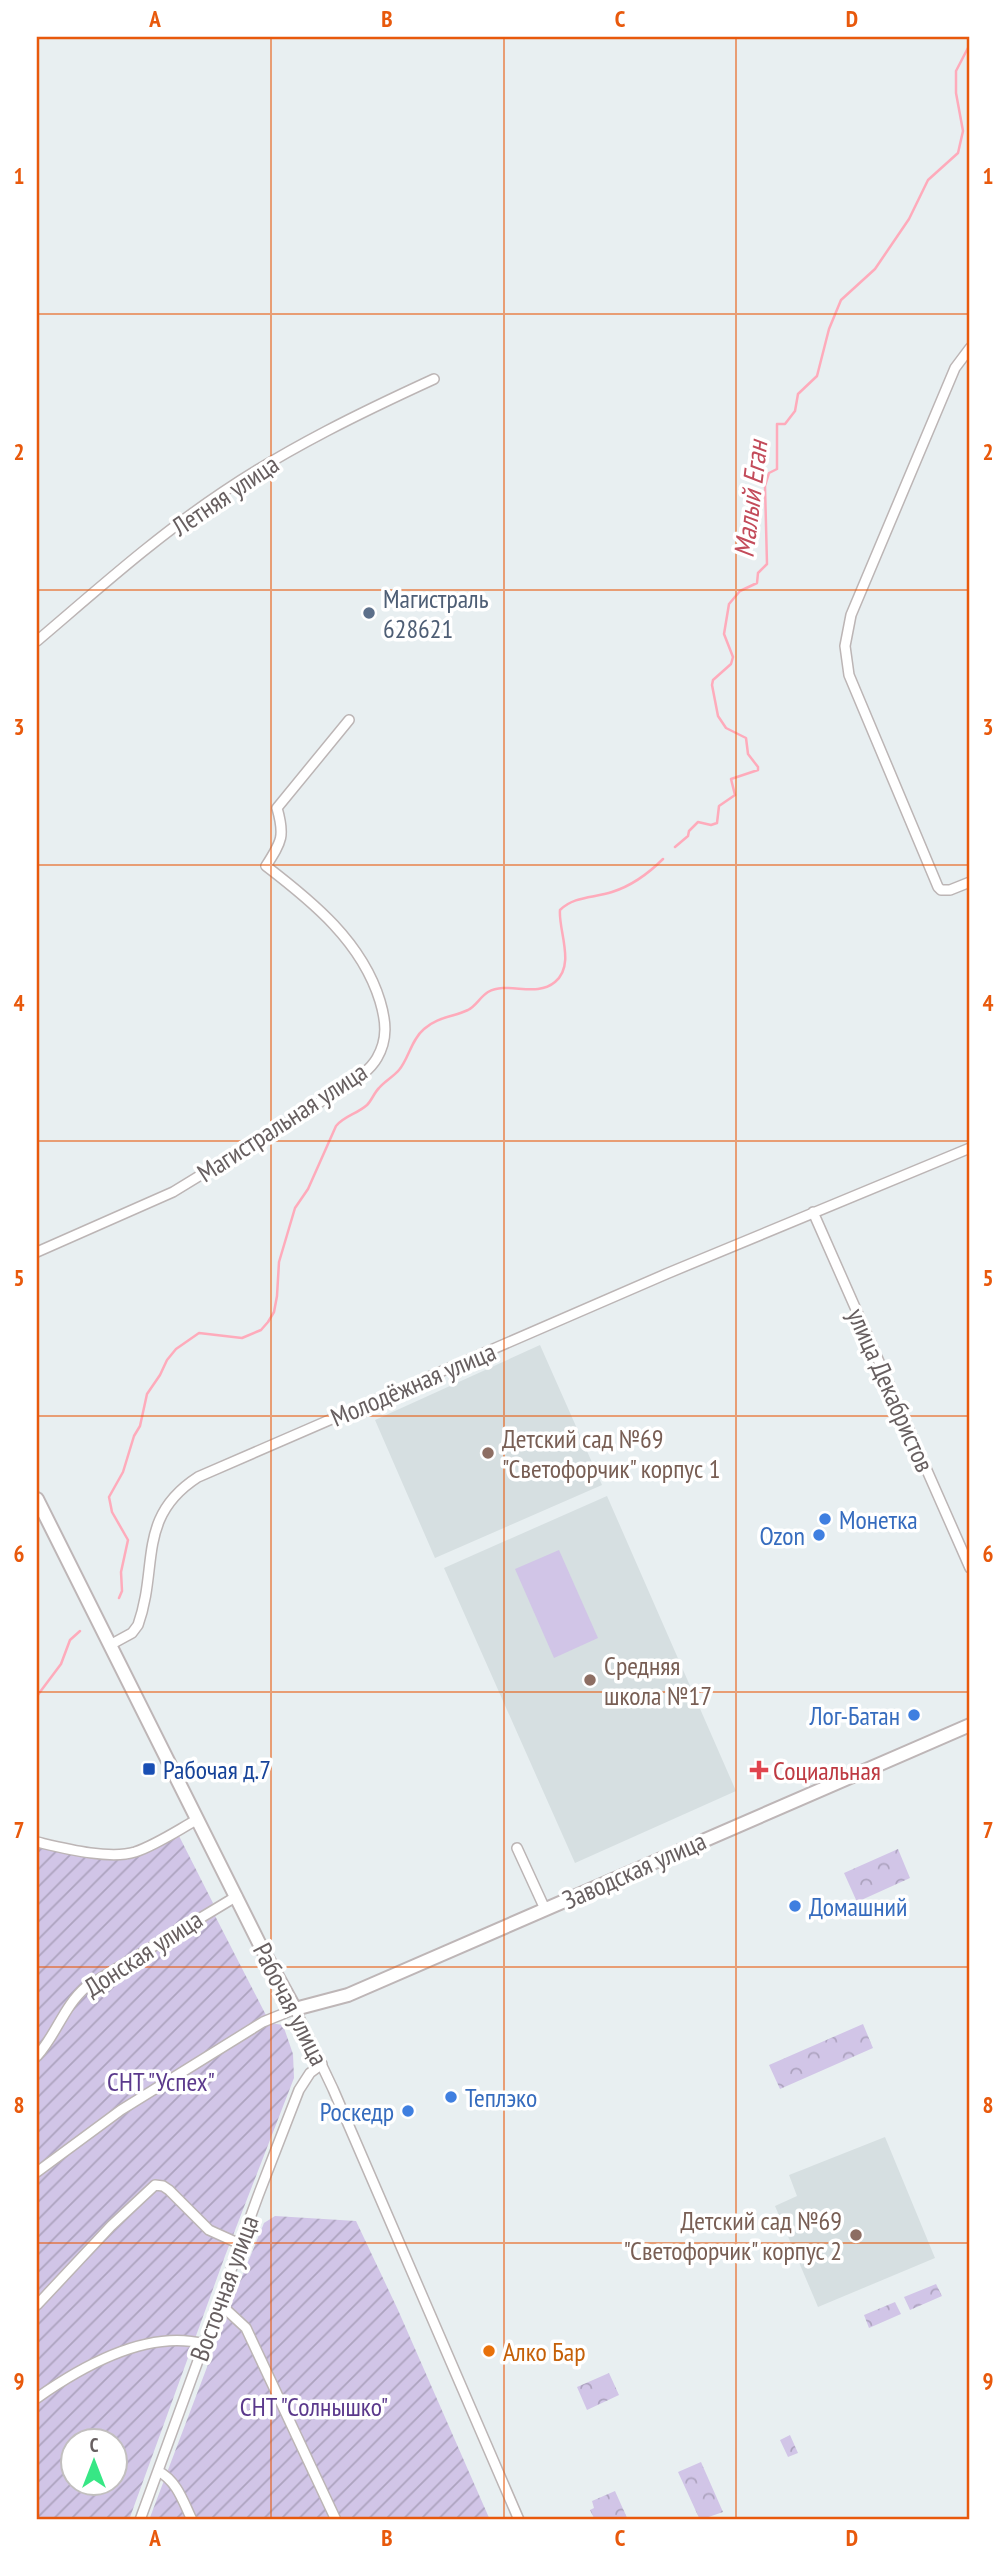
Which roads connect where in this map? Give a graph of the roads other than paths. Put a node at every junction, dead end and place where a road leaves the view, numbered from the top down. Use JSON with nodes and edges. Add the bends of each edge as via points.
{"nodes":[{"id":1,"x":970,"y":348,"type":"edge"},
{"id":2,"x":434,"y":379,"type":"dead end"},
{"id":3,"x":37,"y":641,"type":"edge"},
{"id":4,"x":349,"y":720,"type":"dead end"},
{"id":5,"x":970,"y":882,"type":"edge"},
{"id":6,"x":970,"y":1148,"type":"edge"},
{"id":7,"x":813,"y":1212,"type":"junction"},
{"id":8,"x":37,"y":1252,"type":"edge"},
{"id":9,"x":37,"y":1499,"type":"edge"},
{"id":10,"x":970,"y":1569,"type":"edge"},
{"id":11,"x":110,"y":1645,"type":"junction"},
{"id":12,"x":970,"y":1725,"type":"edge"},
{"id":13,"x":198,"y":1819,"type":"junction"},
{"id":14,"x":37,"y":1842,"type":"edge"},
{"id":15,"x":517,"y":1848,"type":"dead end"},
{"id":16,"x":237,"y":1896,"type":"junction"},
{"id":17,"x":545,"y":1909,"type":"junction"},
{"id":18,"x":295,"y":2010,"type":"junction"},
{"id":19,"x":37,"y":2056,"type":"edge"},
{"id":20,"x":322,"y":2064,"type":"junction"},
{"id":21,"x":37,"y":2172,"type":"edge"},
{"id":22,"x":240,"y":2244,"type":"junction"},
{"id":23,"x":219,"y":2303,"type":"junction"},
{"id":24,"x":37,"y":2305,"type":"edge"},
{"id":25,"x":204,"y":2344,"type":"junction"},
{"id":26,"x":37,"y":2398,"type":"edge"},
{"id":27,"x":158,"y":2471,"type":"junction"},
{"id":28,"x":140,"y":2520,"type":"edge"},
{"id":29,"x":192,"y":2520,"type":"edge"},
{"id":30,"x":336,"y":2520,"type":"edge"},
{"id":31,"x":519,"y":2520,"type":"edge"}],
"edges":[{"from":1,"to":5,"type":"street","via":[[955,368],[851,615],[845,646],[849,675],[938,887],[950,890]]},
{"from":2,"to":3,"type":"street","name":"Летняя улица","via":[[318,436],[223,492]]},
{"from":4,"to":8,"type":"street","name":"Магистральная улица","via":[[277,808],[283,835],[266,866],[317,907],[370,976],[385,1019],[385,1040],[376,1060],[340,1090],[173,1192]]},
{"from":6,"to":7,"type":"street","name":"Молодёжная улица"},
{"from":7,"to":10,"type":"street","name":"улица Декабристов"},
{"from":7,"to":11,"type":"street","name":"Молодёжная улица","via":[[198,1477],[177,1491],[162,1511],[138,1625]]},
{"from":9,"to":11,"type":"street","name":"Рабочая улица"},
{"from":11,"to":13,"type":"street","name":"Рабочая улица"},
{"from":12,"to":17,"type":"street","name":"Заводская улица"},
{"from":13,"to":14,"type":"street","via":[[124,1854]]},
{"from":13,"to":16,"type":"street","name":"Рабочая улица"},
{"from":15,"to":17,"type":"street"},
{"from":16,"to":18,"type":"street","name":"Рабочая улица"},
{"from":16,"to":19,"type":"street","name":"Донская улица","via":[[86,1987]]},
{"from":17,"to":18,"type":"street","name":"Заводская улица","via":[[348,1995]]},
{"from":18,"to":20,"type":"street","name":"Рабочая улица"},
{"from":18,"to":21,"type":"street","via":[[263,2022],[121,2110]]},
{"from":20,"to":22,"type":"street","name":"Восточная улица","via":[[299,2090]]},
{"from":20,"to":31,"type":"street","name":"Рабочая улица"},
{"from":22,"to":23,"type":"street","name":"Восточная улица"},
{"from":22,"to":24,"type":"street","via":[[209,2230],[169,2190],[155,2185]]},
{"from":23,"to":25,"type":"street","name":"Восточная улица"},
{"from":23,"to":30,"type":"street","via":[[246,2329]]},
{"from":25,"to":26,"type":"street","via":[[180,2341],[120,2352],[94,2362]]},
{"from":25,"to":27,"type":"street","name":"Восточная улица"},
{"from":27,"to":28,"type":"street","name":"Восточная улица"},
{"from":27,"to":29,"type":"street","via":[[175,2485]]}]}
